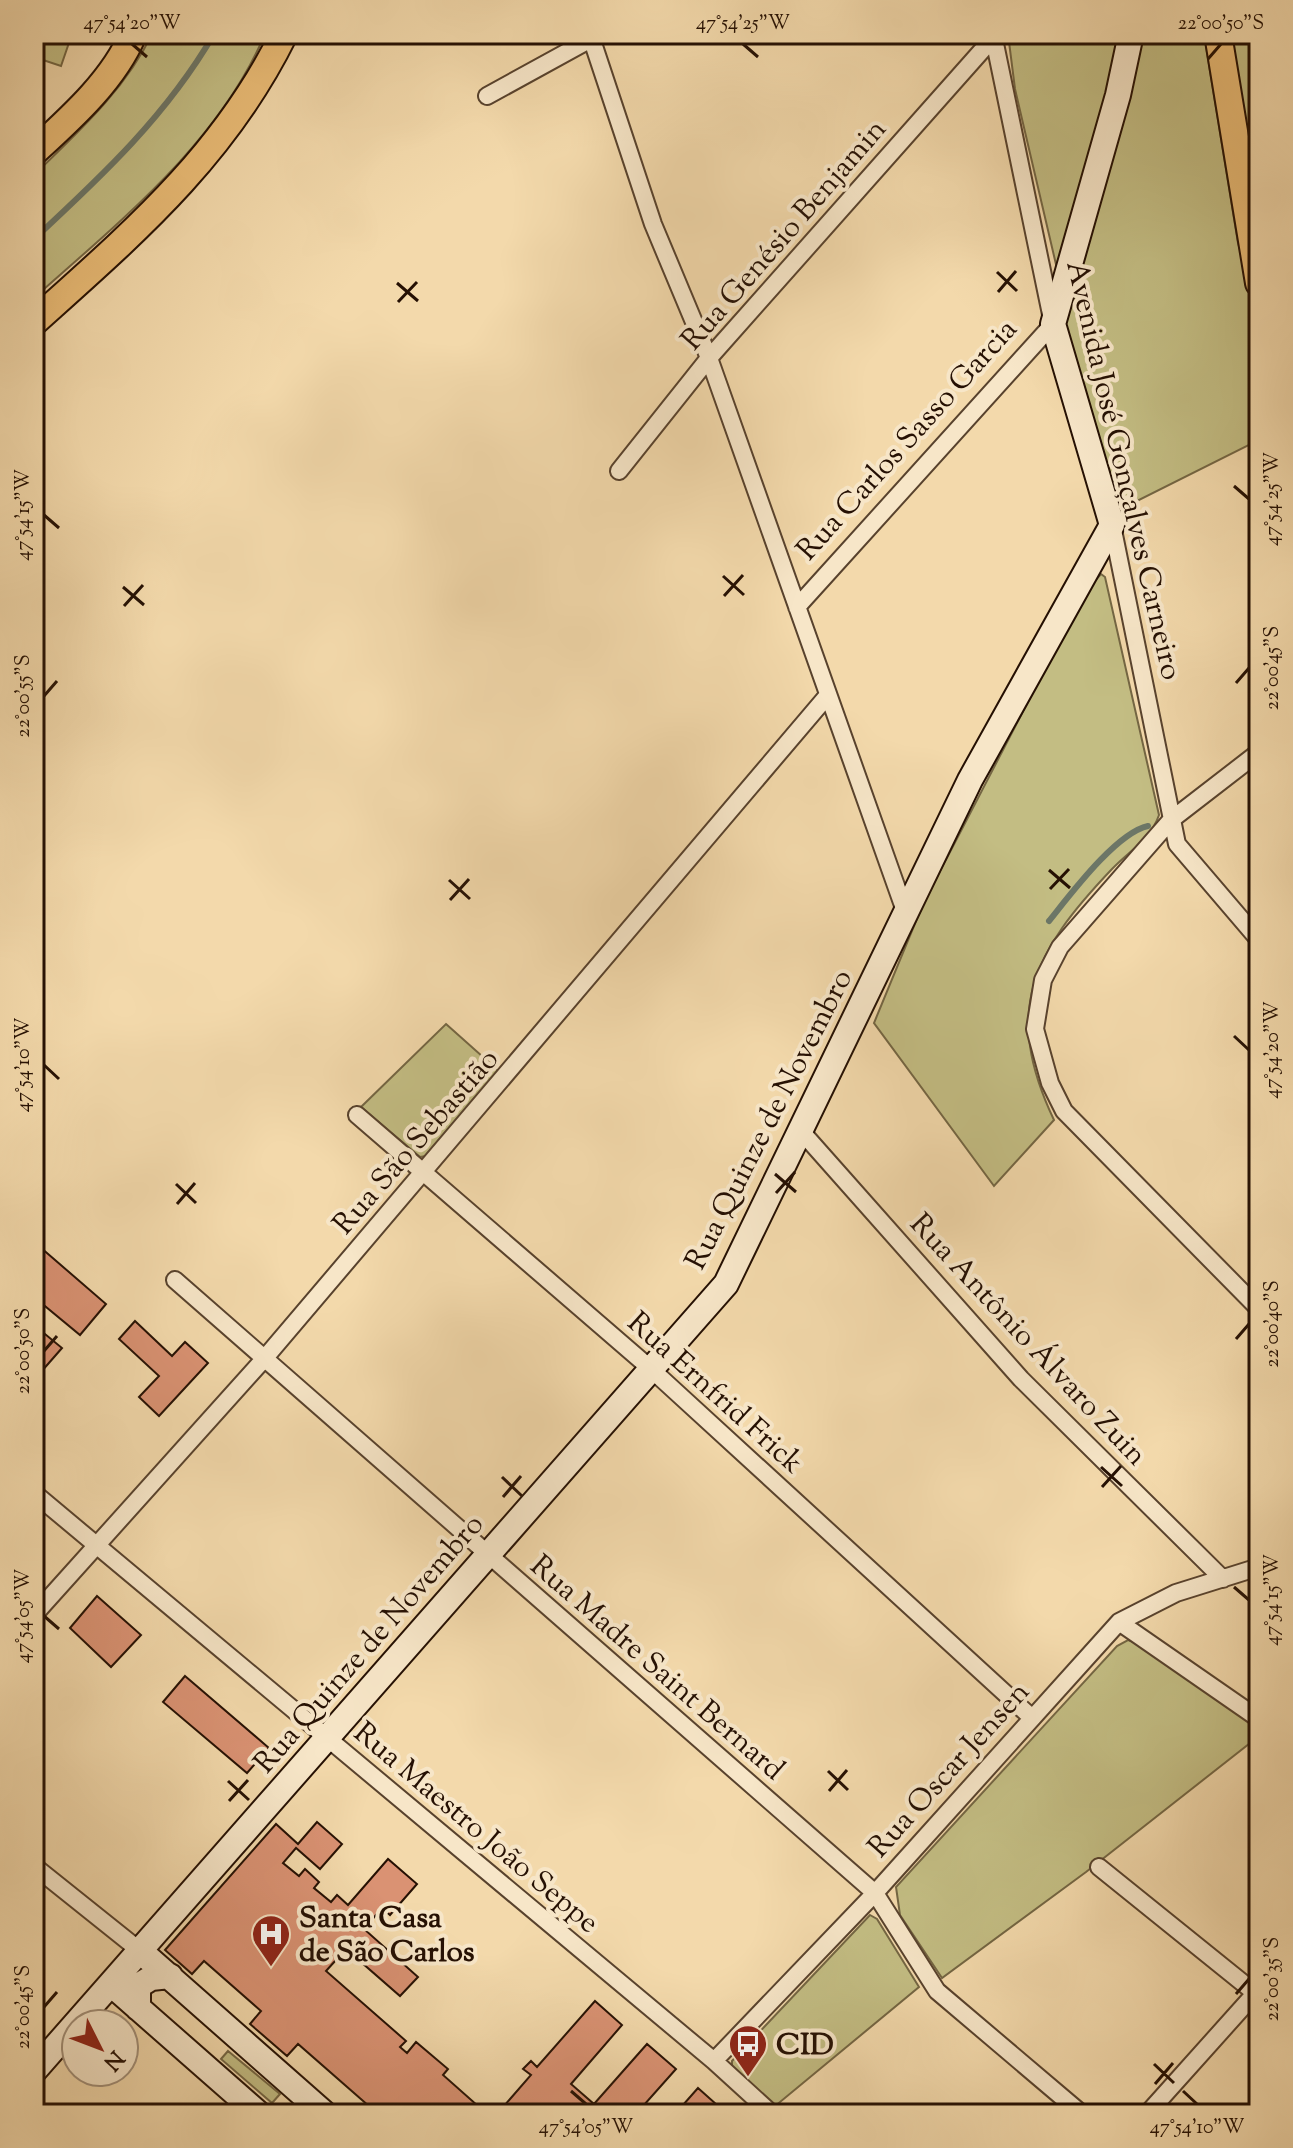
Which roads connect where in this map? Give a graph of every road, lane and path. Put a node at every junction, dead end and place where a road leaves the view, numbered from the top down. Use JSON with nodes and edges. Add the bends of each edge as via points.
{"nodes":[{"id":1,"x":133,"y":34,"type":"edge"},
{"id":2,"x":284,"y":34,"type":"edge"},
{"id":3,"x":1131,"y":34,"type":"edge"},
{"id":4,"x":1218,"y":34,"type":"edge"},
{"id":5,"x":594,"y":35,"type":"edge"},
{"id":6,"x":993,"y":36,"type":"edge"},
{"id":7,"x":487,"y":96,"type":"dead end"},
{"id":8,"x":34,"y":152,"type":"edge"},
{"id":9,"x":1259,"y":283,"type":"edge"},
{"id":10,"x":34,"y":322,"type":"edge"},
{"id":11,"x":1053,"y":324,"type":"junction"},
{"id":12,"x":709,"y":358,"type":"junction"},
{"id":13,"x":619,"y":471,"type":"dead end"},
{"id":14,"x":1112,"y":525,"type":"junction"},
{"id":15,"x":797,"y":607,"type":"junction"},
{"id":16,"x":828,"y":695,"type":"junction"},
{"id":17,"x":1259,"y":752,"type":"edge"},
{"id":18,"x":1171,"y":820,"type":"junction"},
{"id":19,"x":905,"y":911,"type":"junction"},
{"id":20,"x":1259,"y":940,"type":"edge"},
{"id":21,"x":357,"y":1115,"type":"dead end"},
{"id":22,"x":801,"y":1131,"type":"junction"},
{"id":23,"x":425,"y":1171,"type":"junction"},
{"id":24,"x":175,"y":1280,"type":"dead end"},
{"id":25,"x":1259,"y":1309,"type":"edge"},
{"id":26,"x":264,"y":1359,"type":"junction"},
{"id":27,"x":651,"y":1369,"type":"junction"},
{"id":28,"x":34,"y":1493,"type":"edge"},
{"id":29,"x":95,"y":1546,"type":"junction"},
{"id":30,"x":488,"y":1556,"type":"junction"},
{"id":31,"x":1259,"y":1567,"type":"edge"},
{"id":32,"x":1223,"y":1579,"type":"junction"},
{"id":33,"x":34,"y":1615,"type":"edge"},
{"id":34,"x":1119,"y":1622,"type":"junction"},
{"id":35,"x":1031,"y":1717,"type":"junction"},
{"id":36,"x":1259,"y":1719,"type":"edge"},
{"id":37,"x":327,"y":1738,"type":"junction"},
{"id":38,"x":34,"y":1866,"type":"edge"},
{"id":39,"x":1099,"y":1867,"type":"dead end"},
{"id":40,"x":875,"y":1893,"type":"junction"},
{"id":41,"x":139,"y":1950,"type":"junction"},
{"id":42,"x":170,"y":1976,"type":"junction"},
{"id":43,"x":111,"y":1984,"type":"junction"},
{"id":44,"x":1258,"y":1993,"type":"edge"},
{"id":45,"x":138,"y":2008,"type":"joint"},
{"id":46,"x":140,"y":2010,"type":"edge"},
{"id":47,"x":714,"y":2061,"type":"junction"},
{"id":48,"x":34,"y":2071,"type":"edge"},
{"id":49,"x":259,"y":2114,"type":"edge"},
{"id":50,"x":325,"y":2114,"type":"edge"},
{"id":51,"x":772,"y":2114,"type":"edge"},
{"id":52,"x":1082,"y":2114,"type":"edge"},
{"id":53,"x":1147,"y":2114,"type":"edge"}],
"edges":[{"from":1,"to":8,"type":"main road","via":[[106,77]]},
{"from":2,"to":10,"type":"main road","via":[[241,109],[184,183]]},
{"from":3,"to":11,"type":"main road","name":"Rua Carlos Sasso Garcia"},
{"from":4,"to":9,"type":"main road"},
{"from":5,"to":7,"type":"street"},
{"from":5,"to":12,"type":"street","via":[[653,224]]},
{"from":6,"to":11,"type":"street","name":"Avenida José Gonçalves Carneiro"},
{"from":6,"to":12,"type":"street","name":"Rua Genésio Benjamin"},
{"from":11,"to":14,"type":"main road","name":"Avenida José Gonçalves Carneiro"},
{"from":11,"to":15,"type":"street","name":"Rua Carlos Sasso Garcia"},
{"from":12,"to":13,"type":"street","name":"Rua Genésio Benjamin"},
{"from":12,"to":15,"type":"street"},
{"from":14,"to":18,"type":"street","name":"Avenida José Gonçalves Carneiro"},
{"from":14,"to":19,"type":"main road","name":"Rua Quinze de Novembro","via":[[970,780]]},
{"from":15,"to":16,"type":"street"},
{"from":16,"to":19,"type":"street"},
{"from":16,"to":23,"type":"street","name":"Rua São Sebastião"},
{"from":17,"to":18,"type":"street"},
{"from":18,"to":20,"type":"street","name":"Avenida José Gonçalves Carneiro","via":[[1186,858]]},
{"from":18,"to":25,"type":"street","via":[[1060,947],[1043,980],[1035,1029],[1064,1111]]},
{"from":19,"to":22,"type":"main road","name":"Rua Quinze de Novembro"},
{"from":21,"to":23,"type":"street","name":"Rua Ernfrid Frick"},
{"from":22,"to":27,"type":"main road","name":"Rua Quinze de Novembro","via":[[726,1284]]},
{"from":22,"to":32,"type":"street","name":"Rua Antônio Álvaro Zuin","via":[[1021,1379]]},
{"from":23,"to":26,"type":"street","name":"Rua São Sebastião"},
{"from":23,"to":27,"type":"street","name":"Rua Ernfrid Frick"},
{"from":24,"to":26,"type":"street","name":"Rua Madre Saint Bernard"},
{"from":26,"to":29,"type":"street","name":"Rua São Sebastião"},
{"from":26,"to":30,"type":"street","name":"Rua Madre Saint Bernard"},
{"from":27,"to":30,"type":"main road","name":"Rua Quinze de Novembro"},
{"from":27,"to":35,"type":"street","name":"Rua Ernfrid Frick"},
{"from":28,"to":29,"type":"street","name":"Rua Maestro João Seppe"},
{"from":29,"to":33,"type":"street","name":"Rua São Sebastião"},
{"from":29,"to":37,"type":"street","name":"Rua Maestro João Seppe"},
{"from":30,"to":37,"type":"main road","name":"Rua Quinze de Novembro"},
{"from":30,"to":40,"type":"street","name":"Rua Madre Saint Bernard"},
{"from":31,"to":32,"type":"street","name":"Rua Oscar Jensen"},
{"from":32,"to":34,"type":"street","name":"Rua Oscar Jensen","via":[[1176,1593]]},
{"from":34,"to":35,"type":"street","name":"Rua Oscar Jensen"},
{"from":34,"to":36,"type":"street"},
{"from":35,"to":40,"type":"street","name":"Rua Oscar Jensen"},
{"from":37,"to":41,"type":"main road","name":"Rua Quinze de Novembro"},
{"from":37,"to":47,"type":"street","name":"Rua Maestro João Seppe"},
{"from":38,"to":41,"type":"street"},
{"from":39,"to":44,"type":"street"},
{"from":40,"to":47,"type":"street","name":"Rua Oscar Jensen"},
{"from":40,"to":52,"type":"street","name":"Rua Madre Saint Bernard","via":[[937,1991]]},
{"from":41,"to":42,"type":"main road"},
{"from":41,"to":43,"type":"main road","name":"Rua Quinze de Novembro"},
{"from":42,"to":45,"type":"main road","via":[[138,1986]]},
{"from":42,"to":50,"type":"main road"},
{"from":43,"to":45,"type":"main road"},
{"from":43,"to":48,"type":"main road","name":"Rua Quinze de Novembro"},
{"from":44,"to":53,"type":"street"},
{"from":46,"to":49,"type":"main road"},
{"from":47,"to":51,"type":"street","name":"Rua Maestro João Seppe"}]}
